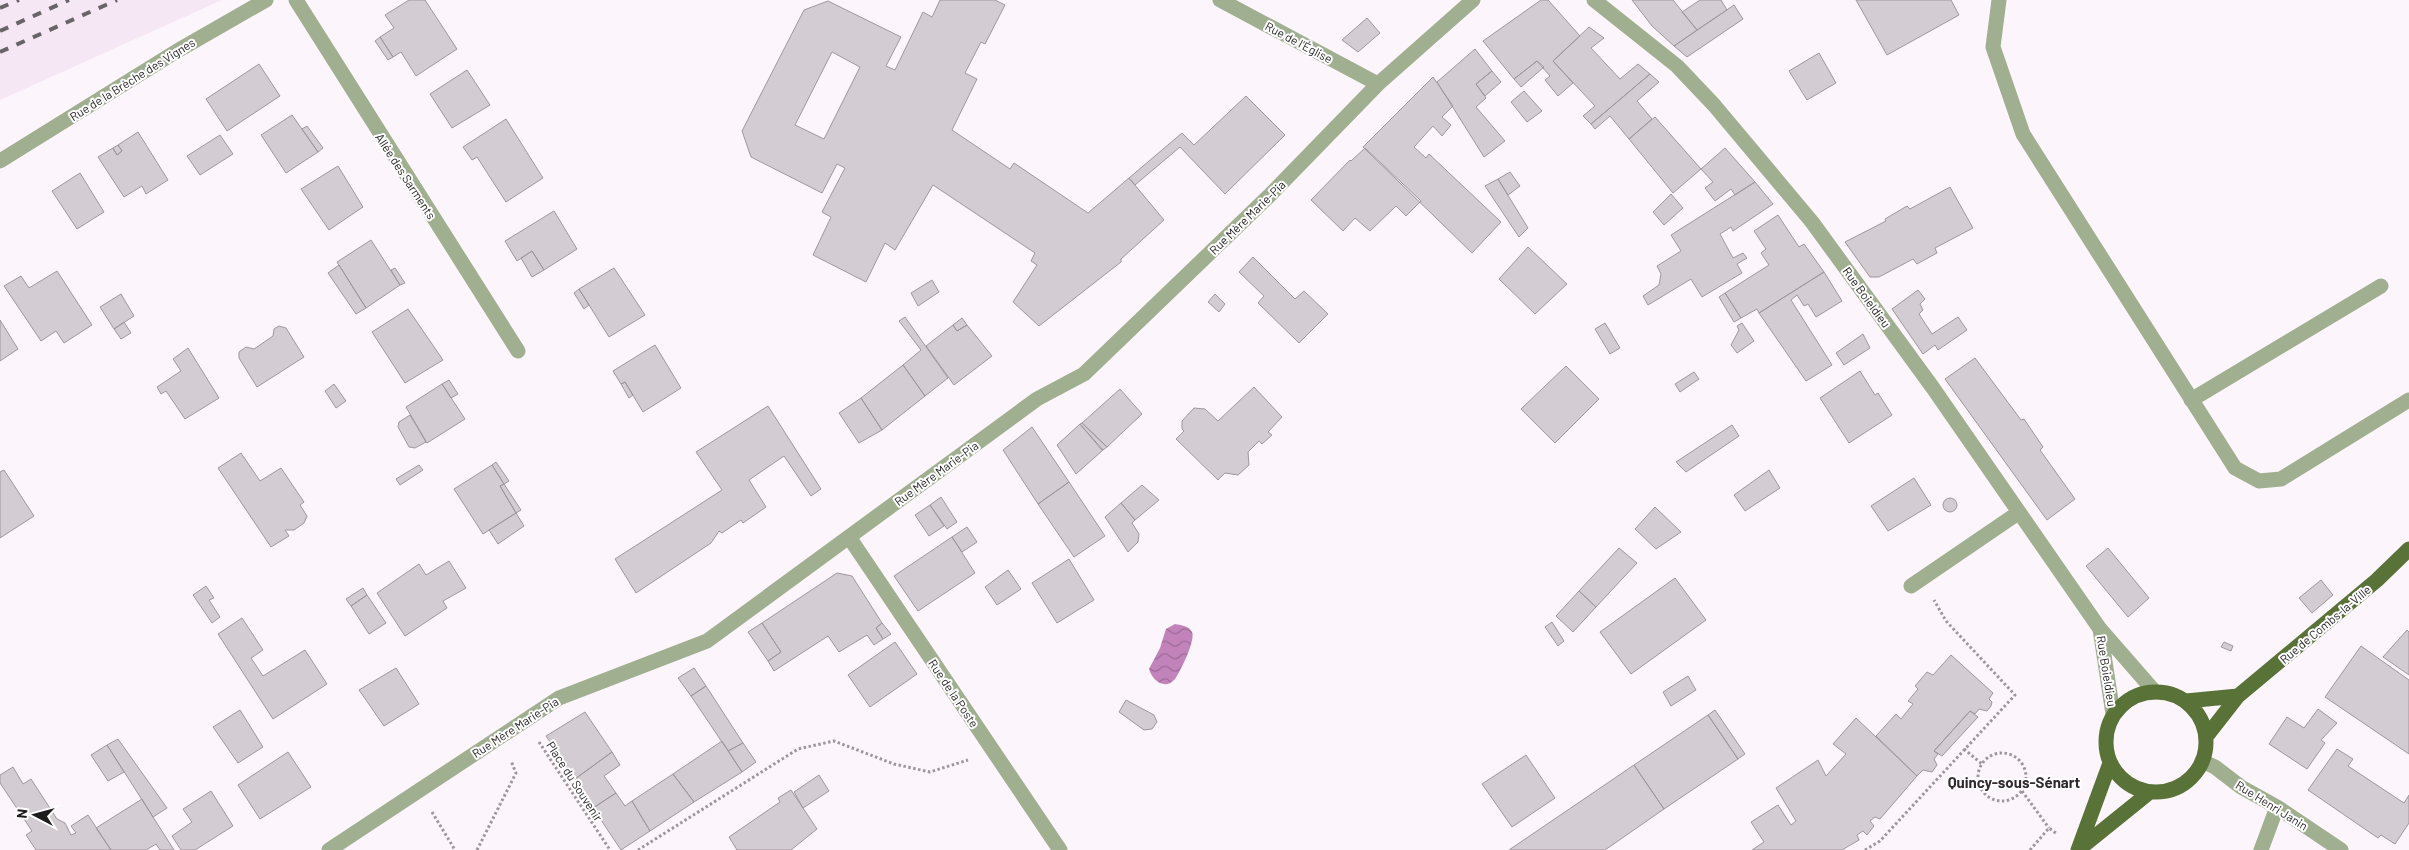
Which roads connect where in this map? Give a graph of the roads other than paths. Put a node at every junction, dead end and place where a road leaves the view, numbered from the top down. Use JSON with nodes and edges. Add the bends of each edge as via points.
{"nodes":[{"id":1,"x":266,"y":0,"type":"edge"},
{"id":2,"x":296,"y":0,"type":"edge"},
{"id":3,"x":1220,"y":0,"type":"edge"},
{"id":4,"x":1472,"y":0,"type":"edge"},
{"id":5,"x":1594,"y":0,"type":"edge"},
{"id":6,"x":1999,"y":0,"type":"edge"},
{"id":7,"x":1378,"y":84,"type":"junction"},
{"id":8,"x":0,"y":161,"type":"edge"},
{"id":9,"x":2381,"y":286,"type":"dead end"},
{"id":10,"x":518,"y":351,"type":"dead end"},
{"id":11,"x":2191,"y":400,"type":"junction"},
{"id":12,"x":2409,"y":400,"type":"edge"},
{"id":13,"x":2018,"y":513,"type":"junction"},
{"id":14,"x":849,"y":537,"type":"junction"},
{"id":15,"x":2409,"y":549,"type":"edge"},
{"id":16,"x":1916,"y":582,"type":"road end"},
{"id":17,"x":2100,"y":629,"type":"junction"},
{"id":18,"x":2155,"y":692,"type":"junction"},
{"id":19,"x":2238,"y":696,"type":"junction"},
{"id":20,"x":2186,"y":701,"type":"junction"},
{"id":21,"x":2113,"y":714,"type":"junction"},
{"id":22,"x":2206,"y":737,"type":"junction"},
{"id":23,"x":2202,"y":761,"type":"junction"},
{"id":24,"x":2110,"y":763,"type":"junction"},
{"id":25,"x":2150,"y":792,"type":"junction"},
{"id":26,"x":2277,"y":807,"type":"junction"},
{"id":27,"x":329,"y":850,"type":"edge"},
{"id":28,"x":1060,"y":850,"type":"edge"},
{"id":29,"x":2078,"y":850,"type":"edge"},
{"id":30,"x":2261,"y":850,"type":"edge"},
{"id":31,"x":2341,"y":850,"type":"edge"}],
"edges":[{"from":1,"to":8,"type":"street","name":"Rue de la Brèche des Vignes"},
{"from":2,"to":10,"type":"street","name":"Allée des Sarments"},
{"from":3,"to":7,"type":"street","name":"Rue de l'Église"},
{"from":4,"to":7,"type":"street","name":"Rue Mère Marie-Pia"},
{"from":5,"to":13,"type":"street","name":"Rue Boieldieu","via":[[1677,66],[1812,222],[1933,388]]},
{"from":6,"to":11,"type":"street","via":[[1994,47],[2023,134]]},
{"from":7,"to":14,"type":"street","name":"Rue Mère Marie-Pia","via":[[1269,196],[1084,374],[1036,400]]},
{"from":9,"to":11,"type":"street"},
{"from":11,"to":12,"type":"street","via":[[2235,468],[2259,481],[2282,479]]},
{"from":13,"to":16,"type":"street"},
{"from":13,"to":17,"type":"street","name":"Rue Boieldieu"},
{"from":14,"to":27,"type":"street","name":"Rue Mère Marie-Pia","via":[[708,640],[559,698]]},
{"from":14,"to":28,"type":"street","name":"Rue de la Poste"},
{"from":15,"to":19,"type":"main road","name":"Rue de Combs-la-Ville","via":[[2377,580]]},
{"from":17,"to":18,"type":"street","name":"Rue Boieldieu"},
{"from":17,"to":21,"type":"street","name":"Rue Boieldieu"},
{"from":18,"to":20,"type":"main road","via":[[2171,694]]},
{"from":18,"to":21,"type":"main road","via":[[2139,694]]},
{"from":19,"to":20,"type":"main road"},
{"from":19,"to":22,"type":"main road","name":"Rue de Combs-la-Ville"},
{"from":20,"to":22,"type":"main road","via":[[2197,713]]},
{"from":21,"to":24,"type":"main road","via":[[2106,730],[2105,746]]},
{"from":22,"to":23,"type":"main road"},
{"from":23,"to":25,"type":"main road","via":[[2182,786],[2166,792]]},
{"from":23,"to":26,"type":"street","name":"Rue Henri Janin"},
{"from":24,"to":25,"type":"main road","via":[[2134,788]]},
{"from":24,"to":29,"type":"main road"},
{"from":25,"to":29,"type":"main road"},
{"from":26,"to":30,"type":"street"},
{"from":26,"to":31,"type":"street","name":"Rue Henri Janin"}]}
